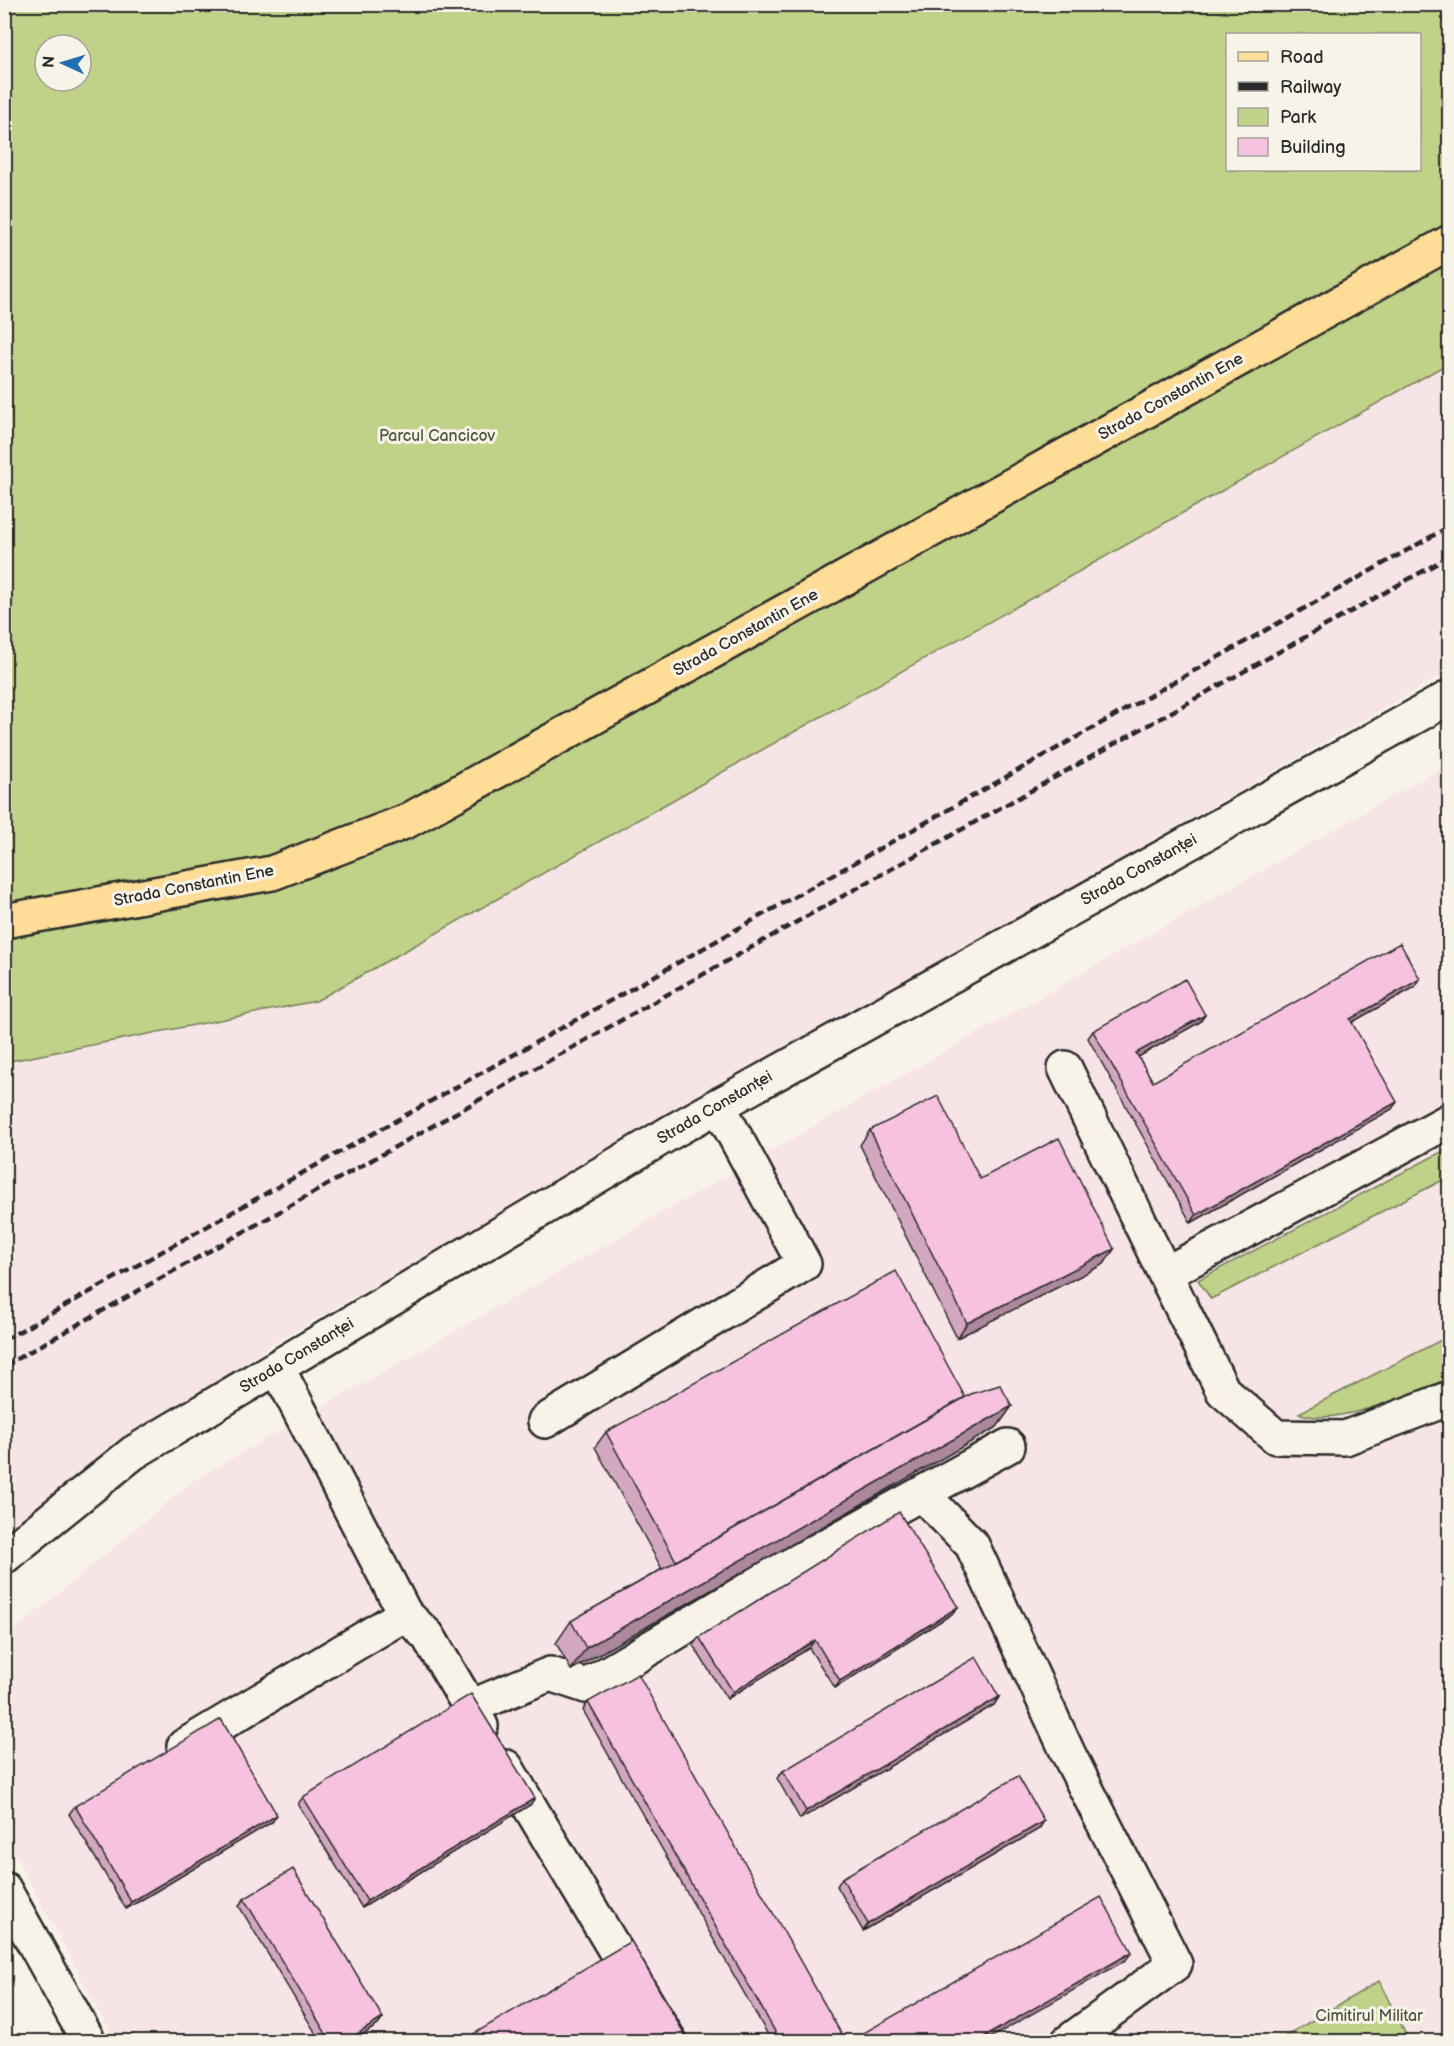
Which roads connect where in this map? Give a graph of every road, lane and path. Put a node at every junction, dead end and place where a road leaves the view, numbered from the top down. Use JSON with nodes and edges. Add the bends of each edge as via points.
{"nodes":[{"id":1,"x":1449,"y":242,"type":"edge"},
{"id":2,"x":1449,"y":697,"type":"edge"},
{"id":3,"x":4,"y":921,"type":"edge"},
{"id":4,"x":1065,"y":1068,"type":"dead end"},
{"id":5,"x":718,"y":1105,"type":"junction"},
{"id":6,"x":1449,"y":1120,"type":"edge"},
{"id":7,"x":1165,"y":1274,"type":"junction"},
{"id":8,"x":278,"y":1367,"type":"junction"},
{"id":9,"x":1449,"y":1398,"type":"edge"},
{"id":10,"x":545,"y":1421,"type":"dead end"},
{"id":11,"x":1008,"y":1446,"type":"dead end"},
{"id":12,"x":922,"y":1494,"type":"junction"},
{"id":13,"x":4,"y":1557,"type":"edge"},
{"id":14,"x":405,"y":1614,"type":"junction"},
{"id":15,"x":470,"y":1707,"type":"junction"},
{"id":16,"x":157,"y":1762,"type":"edge"},
{"id":17,"x":4,"y":1889,"type":"edge"},
{"id":18,"x":89,"y":2042,"type":"edge"},
{"id":19,"x":670,"y":2042,"type":"edge"},
{"id":20,"x":1068,"y":2042,"type":"edge"}],
"edges":[{"from":1,"to":3,"type":"main road","name":"Strada Constantin Ene","via":[[407,821],[272,873]]},
{"from":2,"to":5,"type":"street","name":"Strada Constanței"},
{"from":4,"to":7,"type":"street"},
{"from":5,"to":8,"type":"street","name":"Strada Constanței"},
{"from":5,"to":10,"type":"street","via":[[804,1264]]},
{"from":6,"to":7,"type":"street"},
{"from":7,"to":9,"type":"street","via":[[1223,1391],[1276,1437],[1345,1438]]},
{"from":8,"to":13,"type":"street","name":"Strada Constanței","via":[[133,1453]]},
{"from":8,"to":14,"type":"street"},
{"from":11,"to":12,"type":"street"},
{"from":12,"to":15,"type":"street","via":[[773,1575],[586,1686],[550,1674]]},
{"from":12,"to":20,"type":"street","via":[[972,1545],[1068,1753],[1175,1964]]},
{"from":14,"to":15,"type":"street","via":[[428,1636]]},
{"from":14,"to":16,"type":"street"},
{"from":15,"to":19,"type":"street"},
{"from":17,"to":18,"type":"street"}]}
